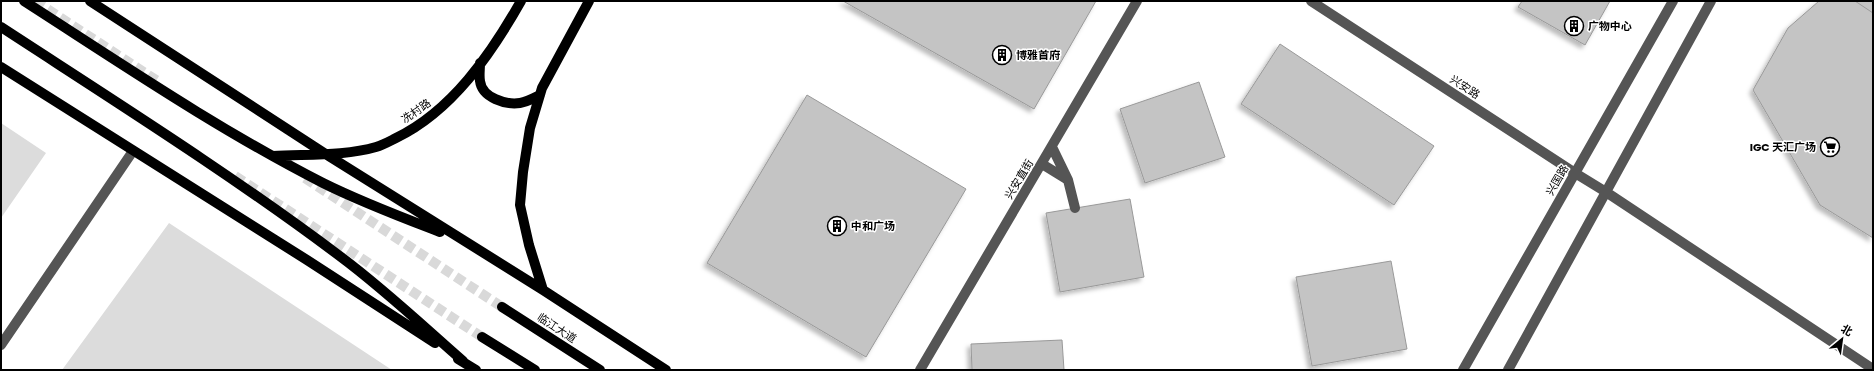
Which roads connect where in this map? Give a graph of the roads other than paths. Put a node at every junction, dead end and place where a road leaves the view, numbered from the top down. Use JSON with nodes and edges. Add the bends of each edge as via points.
{"nodes":[{"id":1,"x":24,"y":1,"type":"edge"},
{"id":2,"x":90,"y":1,"type":"edge"},
{"id":3,"x":521,"y":1,"type":"edge"},
{"id":4,"x":589,"y":1,"type":"edge"},
{"id":5,"x":1311,"y":1,"type":"edge"},
{"id":6,"x":1673,"y":1,"type":"edge"},
{"id":7,"x":1711,"y":1,"type":"edge"},
{"id":8,"x":1134,"y":2,"type":"edge"},
{"id":9,"x":1,"y":27,"type":"edge"},
{"id":10,"x":480,"y":63,"type":"junction"},
{"id":11,"x":1,"y":67,"type":"edge"},
{"id":12,"x":540,"y":95,"type":"junction"},
{"id":13,"x":1052,"y":147,"type":"junction"},
{"id":14,"x":133,"y":151,"type":"junction"},
{"id":15,"x":324,"y":153,"type":"junction"},
{"id":16,"x":273,"y":156,"type":"junction"},
{"id":17,"x":1042,"y":164,"type":"junction"},
{"id":18,"x":1575,"y":173,"type":"junction"},
{"id":19,"x":1068,"y":180,"type":"junction"},
{"id":20,"x":1606,"y":192,"type":"junction"},
{"id":21,"x":1075,"y":208,"type":"dead end"},
{"id":22,"x":461,"y":240,"type":"junction"},
{"id":23,"x":543,"y":290,"type":"junction"},
{"id":24,"x":502,"y":307,"type":"tunnel mouth"},
{"id":25,"x":482,"y":337,"type":"tunnel mouth"},
{"id":26,"x":1,"y":345,"type":"edge"},
{"id":27,"x":463,"y":362,"type":"junction"},
{"id":28,"x":1873,"y":369,"type":"edge"},
{"id":29,"x":476,"y":370,"type":"edge"},
{"id":30,"x":535,"y":370,"type":"edge"},
{"id":31,"x":600,"y":370,"type":"edge"},
{"id":32,"x":666,"y":370,"type":"edge"},
{"id":33,"x":920,"y":370,"type":"edge"},
{"id":34,"x":1463,"y":370,"type":"edge"},
{"id":35,"x":1508,"y":370,"type":"edge"}],
"edges":[{"from":1,"to":16,"type":"main road","via":[[192,110]]},
{"from":2,"to":15,"type":"main road"},
{"from":3,"to":10,"type":"main road","name":"冼村路"},
{"from":4,"to":12,"type":"main road"},
{"from":5,"to":18,"type":"street","name":"兴安路"},
{"from":6,"to":18,"type":"street","name":"兴国路"},
{"from":7,"to":20,"type":"street"},
{"from":8,"to":13,"type":"street","name":"兴安直街"},
{"from":9,"to":27,"type":"main road","via":[[176,142],[342,258]]},
{"from":10,"to":12,"type":"main road","via":[[480,83],[486,93],[496,99],[506,103],[520,103]]},
{"from":10,"to":15,"type":"main road","name":"冼村路","via":[[456,93],[431,117],[402,135],[377,147]]},
{"from":11,"to":14,"type":"main road"},
{"from":12,"to":23,"type":"main road","via":[[530,128],[520,205]]},
{"from":13,"to":17,"type":"street","name":"兴安直街"},
{"from":13,"to":19,"type":"street"},
{"from":14,"to":26,"type":"street"},
{"from":14,"to":27,"type":"main road"},
{"from":15,"to":16,"type":"main road","name":"冼村路"},
{"from":15,"to":22,"type":"main road"},
{"from":16,"to":22,"type":"main road","via":[[365,202]]},
{"from":17,"to":19,"type":"street"},
{"from":17,"to":33,"type":"street","name":"兴安直街"},
{"from":18,"to":20,"type":"street","name":"兴安路"},
{"from":18,"to":34,"type":"street","name":"兴国路"},
{"from":19,"to":21,"type":"street"},
{"from":20,"to":28,"type":"street","name":"兴安路"},
{"from":20,"to":35,"type":"street"},
{"from":22,"to":23,"type":"main road"},
{"from":23,"to":32,"type":"main road"},
{"from":24,"to":31,"type":"main road","name":"临江大道"},
{"from":25,"to":30,"type":"main road"},
{"from":27,"to":29,"type":"main road"}]}
